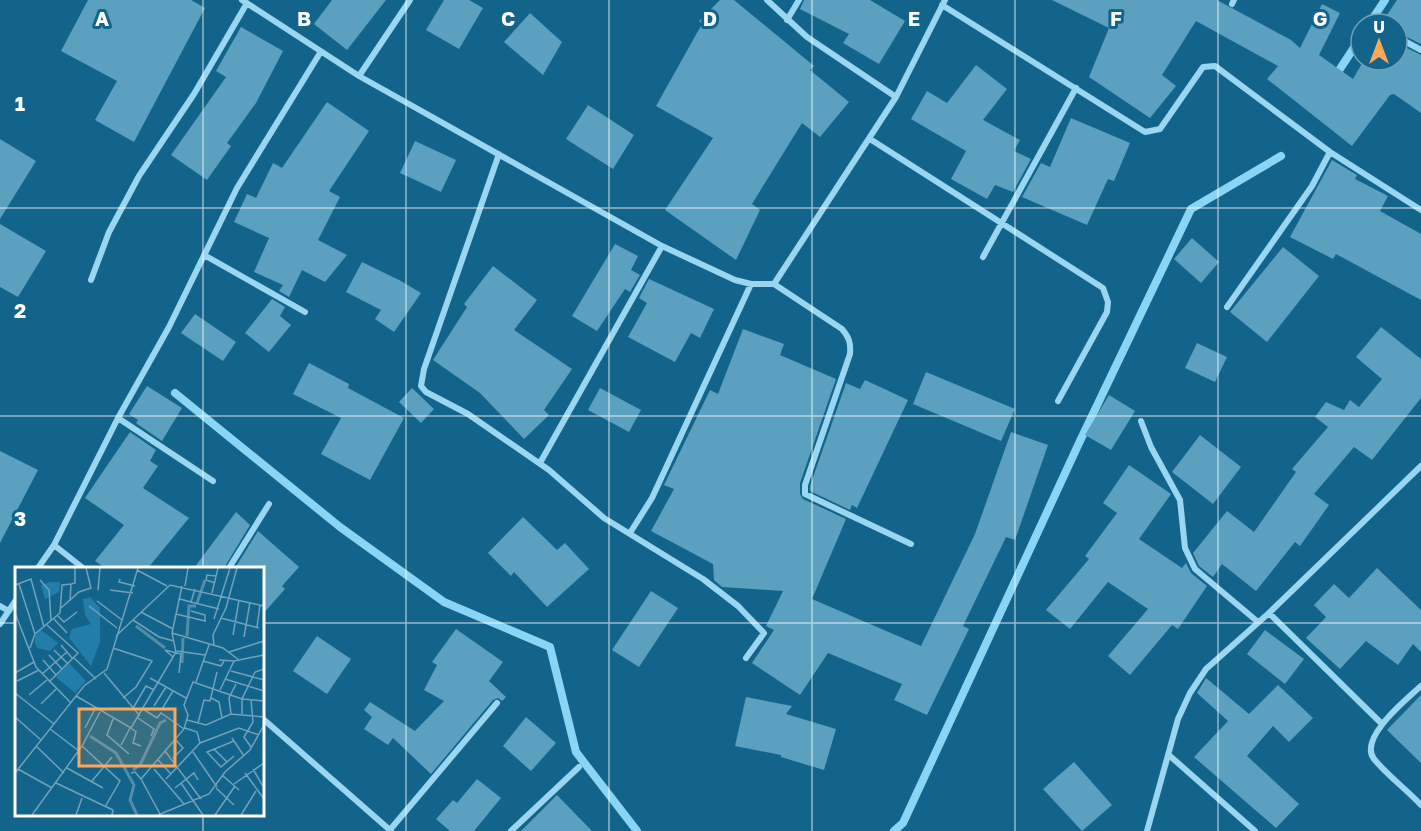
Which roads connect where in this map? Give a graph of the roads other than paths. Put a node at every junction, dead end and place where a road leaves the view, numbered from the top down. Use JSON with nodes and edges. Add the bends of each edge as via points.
{"nodes":[{"id":1,"x":410,"y":0,"type":"edge"},
{"id":2,"x":767,"y":0,"type":"edge"},
{"id":3,"x":798,"y":0,"type":"edge"},
{"id":4,"x":244,"y":1,"type":"edge"},
{"id":5,"x":943,"y":2,"type":"edge"},
{"id":6,"x":787,"y":20,"type":"junction"},
{"id":7,"x":320,"y":52,"type":"junction"},
{"id":8,"x":359,"y":76,"type":"junction"},
{"id":9,"x":1076,"y":88,"type":"junction"},
{"id":10,"x":896,"y":97,"type":"junction"},
{"id":11,"x":870,"y":139,"type":"junction"},
{"id":12,"x":1330,"y":152,"type":"junction"},
{"id":13,"x":499,"y":154,"type":"junction"},
{"id":14,"x":1421,"y":210,"type":"edge"},
{"id":15,"x":1002,"y":223,"type":"junction"},
{"id":16,"x":662,"y":246,"type":"junction"},
{"id":17,"x":204,"y":255,"type":"junction"},
{"id":18,"x":983,"y":258,"type":"dead end"},
{"id":19,"x":91,"y":280,"type":"dead end"},
{"id":20,"x":751,"y":284,"type":"junction"},
{"id":21,"x":774,"y":284,"type":"junction"},
{"id":22,"x":1227,"y":307,"type":"dead end"},
{"id":23,"x":305,"y":312,"type":"dead end"},
{"id":24,"x":1058,"y":401,"type":"dead end"},
{"id":25,"x":118,"y":418,"type":"junction"},
{"id":26,"x":1141,"y":421,"type":"dead end"},
{"id":27,"x":540,"y":463,"type":"junction"},
{"id":28,"x":1421,"y":466,"type":"edge"},
{"id":29,"x":213,"y":481,"type":"dead end"},
{"id":30,"x":269,"y":504,"type":"dead end"},
{"id":31,"x":630,"y":533,"type":"junction"},
{"id":32,"x":911,"y":544,"type":"dead end"},
{"id":33,"x":54,"y":545,"type":"junction"},
{"id":34,"x":39,"y":567,"type":"edge"},
{"id":35,"x":82,"y":567,"type":"edge"},
{"id":36,"x":230,"y":567,"type":"edge"},
{"id":37,"x":15,"y":602,"type":"edge"},
{"id":38,"x":0,"y":606,"type":"edge"},
{"id":39,"x":9,"y":611,"type":"junction"},
{"id":40,"x":1269,"y":613,"type":"junction"},
{"id":41,"x":1258,"y":622,"type":"junction"},
{"id":42,"x":0,"y":624,"type":"edge"},
{"id":43,"x":746,"y":658,"type":"dead end"},
{"id":44,"x":1421,"y":686,"type":"edge"},
{"id":45,"x":497,"y":703,"type":"dead end"},
{"id":46,"x":264,"y":720,"type":"edge"},
{"id":47,"x":1382,"y":723,"type":"junction"},
{"id":48,"x":1170,"y":756,"type":"junction"},
{"id":49,"x":579,"y":767,"type":"dead end"},
{"id":50,"x":1421,"y":805,"type":"edge"},
{"id":51,"x":390,"y":830,"type":"edge"},
{"id":52,"x":512,"y":831,"type":"edge"},
{"id":53,"x":1147,"y":831,"type":"edge"},
{"id":54,"x":1255,"y":831,"type":"edge"}],
"edges":[{"from":1,"to":8,"type":"street"},
{"from":2,"to":6,"type":"street"},
{"from":3,"to":6,"type":"street"},
{"from":4,"to":7,"type":"street"},
{"from":4,"to":19,"type":"street","via":[[194,94],[139,176],[109,232]]},
{"from":5,"to":9,"type":"street"},
{"from":5,"to":10,"type":"street"},
{"from":6,"to":10,"type":"street"},
{"from":7,"to":8,"type":"street"},
{"from":7,"to":17,"type":"street","via":[[237,188]]},
{"from":8,"to":13,"type":"street"},
{"from":9,"to":12,"type":"street","via":[[1145,132],[1155,131],[1168,119],[1203,67],[1215,66]]},
{"from":9,"to":15,"type":"street"},
{"from":10,"to":11,"type":"street"},
{"from":11,"to":15,"type":"street"},
{"from":11,"to":21,"type":"street"},
{"from":12,"to":14,"type":"street"},
{"from":12,"to":22,"type":"street","via":[[1312,186]]},
{"from":13,"to":16,"type":"street"},
{"from":13,"to":27,"type":"street","via":[[421,386]]},
{"from":15,"to":18,"type":"street"},
{"from":15,"to":24,"type":"street","via":[[1103,288],[1107,296],[1107,312]]},
{"from":16,"to":20,"type":"street"},
{"from":16,"to":27,"type":"street"},
{"from":17,"to":23,"type":"street"},
{"from":17,"to":25,"type":"street"},
{"from":20,"to":21,"type":"street"},
{"from":20,"to":31,"type":"street","via":[[652,498]]},
{"from":21,"to":32,"type":"street","via":[[849,337],[850,354],[805,494]]},
{"from":25,"to":29,"type":"street"},
{"from":25,"to":33,"type":"street"},
{"from":26,"to":41,"type":"street","via":[[1180,500],[1189,559],[1195,569]]},
{"from":27,"to":31,"type":"street","via":[[604,518]]},
{"from":28,"to":40,"type":"street"},
{"from":30,"to":36,"type":"street"},
{"from":31,"to":43,"type":"street","via":[[703,579],[764,633]]},
{"from":33,"to":34,"type":"street"},
{"from":33,"to":35,"type":"street"},
{"from":37,"to":39,"type":"street"},
{"from":38,"to":39,"type":"street"},
{"from":39,"to":42,"type":"street"},
{"from":40,"to":41,"type":"street"},
{"from":40,"to":47,"type":"street"},
{"from":41,"to":48,"type":"street","via":[[1206,669],[1190,693]]},
{"from":44,"to":47,"type":"street"},
{"from":45,"to":51,"type":"street"},
{"from":46,"to":51,"type":"street"},
{"from":47,"to":50,"type":"street","via":[[1371,745],[1374,758]]},
{"from":48,"to":53,"type":"street"},
{"from":48,"to":54,"type":"street"},
{"from":49,"to":52,"type":"street"}]}
